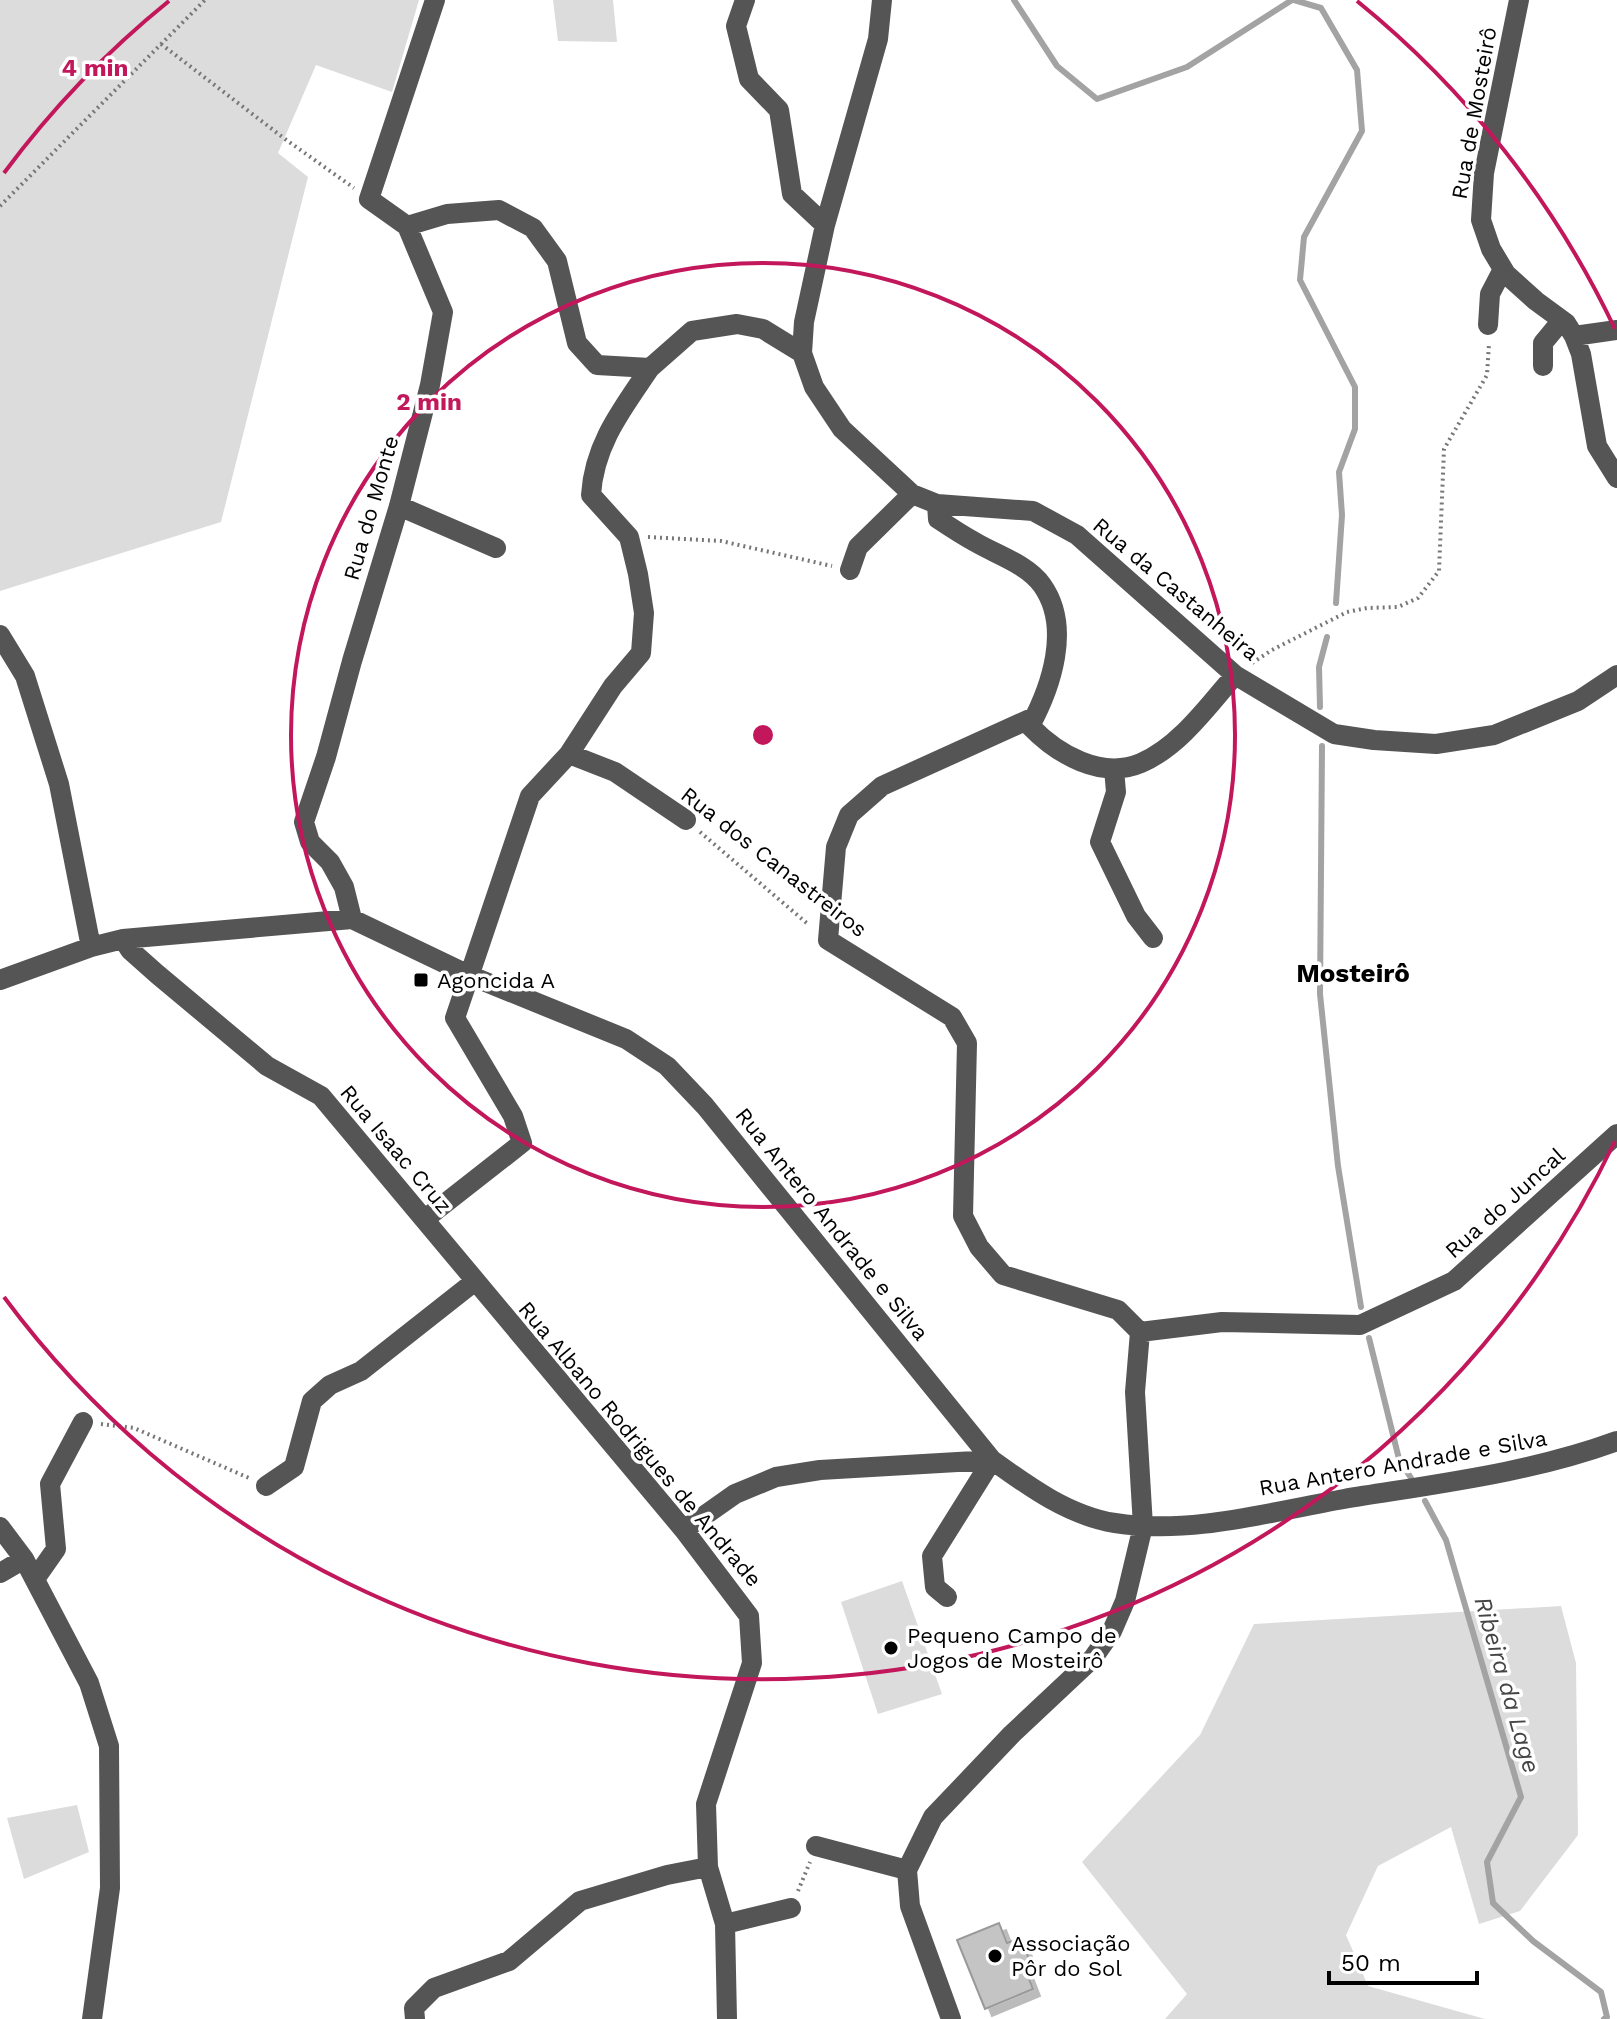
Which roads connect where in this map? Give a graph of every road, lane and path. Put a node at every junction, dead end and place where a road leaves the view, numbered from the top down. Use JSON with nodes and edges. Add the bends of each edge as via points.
{"nodes":[{"id":1,"x":205,"y":0,"type":"edge"},
{"id":2,"x":435,"y":0,"type":"edge"},
{"id":3,"x":745,"y":0,"type":"edge"},
{"id":4,"x":882,"y":0,"type":"edge"},
{"id":5,"x":1519,"y":0,"type":"edge"},
{"id":6,"x":161,"y":44,"type":"junction"},
{"id":7,"x":369,"y":199,"type":"junction"},
{"id":8,"x":0,"y":206,"type":"edge"},
{"id":9,"x":825,"y":225,"type":"junction"},
{"id":10,"x":407,"y":226,"type":"junction"},
{"id":11,"x":1503,"y":269,"type":"junction"},
{"id":12,"x":1488,"y":325,"type":"joint"},
{"id":13,"x":1568,"y":328,"type":"junction"},
{"id":14,"x":1617,"y":330,"type":"edge"},
{"id":15,"x":802,"y":353,"type":"junction"},
{"id":16,"x":1543,"y":366,"type":"dead end"},
{"id":17,"x":650,"y":368,"type":"junction"},
{"id":18,"x":1617,"y":478,"type":"edge"},
{"id":19,"x":912,"y":494,"type":"junction"},
{"id":20,"x":937,"y":504,"type":"junction"},
{"id":21,"x":399,"y":506,"type":"junction"},
{"id":22,"x":629,"y":537,"type":"junction"},
{"id":23,"x":496,"y":548,"type":"dead end"},
{"id":24,"x":850,"y":570,"type":"joint"},
{"id":25,"x":0,"y":635,"type":"edge"},
{"id":26,"x":1235,"y":675,"type":"junction"},
{"id":27,"x":1617,"y":675,"type":"edge"},
{"id":28,"x":1034,"y":717,"type":"junction"},
{"id":29,"x":569,"y":754,"type":"junction"},
{"id":30,"x":1114,"y":769,"type":"junction"},
{"id":31,"x":686,"y":820,"type":"joint"},
{"id":32,"x":352,"y":919,"type":"junction"},
{"id":33,"x":1153,"y":938,"type":"dead end"},
{"id":34,"x":123,"y":939,"type":"junction"},
{"id":35,"x":828,"y":940,"type":"junction"},
{"id":36,"x":91,"y":947,"type":"junction"},
{"id":37,"x":471,"y":976,"type":"junction"},
{"id":38,"x":0,"y":980,"type":"edge"},
{"id":39,"x":1617,"y":1134,"type":"edge"},
{"id":40,"x":425,"y":1219,"type":"junction"},
{"id":41,"x":474,"y":1282,"type":"junction"},
{"id":42,"x":1140,"y":1332,"type":"junction"},
{"id":43,"x":83,"y":1422,"type":"joint"},
{"id":44,"x":1617,"y":1441,"type":"edge"},
{"id":45,"x":992,"y":1460,"type":"junction"},
{"id":46,"x":266,"y":1486,"type":"joint"},
{"id":47,"x":1143,"y":1526,"type":"junction"},
{"id":48,"x":0,"y":1527,"type":"edge"},
{"id":49,"x":684,"y":1530,"type":"junction"},
{"id":50,"x":24,"y":1559,"type":"junction"},
{"id":51,"x":0,"y":1573,"type":"edge"},
{"id":52,"x":35,"y":1579,"type":"junction"},
{"id":53,"x":947,"y":1597,"type":"dead end"},
{"id":54,"x":816,"y":1846,"type":"joint"},
{"id":55,"x":708,"y":1867,"type":"junction"},
{"id":56,"x":907,"y":1870,"type":"junction"},
{"id":57,"x":791,"y":1908,"type":"joint"},
{"id":58,"x":725,"y":1924,"type":"junction"},
{"id":59,"x":92,"y":2019,"type":"edge"},
{"id":60,"x":415,"y":2019,"type":"edge"},
{"id":61,"x":727,"y":2019,"type":"edge"},
{"id":62,"x":951,"y":2019,"type":"edge"}],
"edges":[{"from":1,"to":6,"type":"path"},
{"from":2,"to":7,"type":"street"},
{"from":3,"to":9,"type":"street","via":[[736,26],[749,79],[779,110],[792,194]]},
{"from":4,"to":9,"type":"street","via":[[878,39]]},
{"from":5,"to":11,"type":"street","name":"Rua de Mosteirô","via":[[1484,173],[1481,220]]},
{"from":6,"to":7,"type":"path"},
{"from":6,"to":8,"type":"path"},
{"from":7,"to":10,"type":"street"},
{"from":9,"to":15,"type":"street"},
{"from":10,"to":17,"type":"street","via":[[447,214],[499,210],[533,228],[557,261],[577,343],[597,365]]},
{"from":10,"to":21,"type":"street","name":"Rua do Monte","via":[[443,312]]},
{"from":11,"to":12,"type":"street","via":[[1490,294]]},
{"from":11,"to":13,"type":"street","name":"Rua de Mosteirô"},
{"from":12,"to":26,"type":"path","via":[[1487,375],[1444,449],[1439,571],[1418,598],[1398,607],[1347,612]]},
{"from":13,"to":14,"type":"street"},
{"from":13,"to":16,"type":"street","via":[[1543,343]]},
{"from":13,"to":18,"type":"street","via":[[1581,354],[1597,446]]},
{"from":15,"to":17,"type":"street","via":[[763,329],[737,324],[692,331]]},
{"from":15,"to":19,"type":"street","name":"Rua da Castanheira","via":[[814,387],[842,429]]},
{"from":17,"to":22,"type":"street","via":[[607,434],[593,470],[591,495]]},
{"from":19,"to":20,"type":"street","name":"Rua da Castanheira"},
{"from":19,"to":24,"type":"street","via":[[858,547]]},
{"from":20,"to":26,"type":"street","name":"Rua da Castanheira","via":[[1033,511],[1077,535]]},
{"from":20,"to":28,"type":"street","via":[[938,519],[1015,562],[1042,585],[1056,618],[1054,669]]},
{"from":21,"to":23,"type":"street"},
{"from":21,"to":32,"type":"street","name":"Rua do Monte","via":[[304,822],[310,842],[344,887]]},
{"from":22,"to":24,"type":"path","via":[[721,541]]},
{"from":22,"to":29,"type":"street","via":[[644,613],[641,653]]},
{"from":25,"to":36,"type":"street","via":[[25,676],[59,784]]},
{"from":26,"to":27,"type":"street","name":"Rua da Castanheira","via":[[1334,734],[1436,744],[1494,735],[1578,701]]},
{"from":26,"to":30,"type":"street","via":[[1171,743],[1141,763]]},
{"from":28,"to":30,"type":"street","via":[[1030,726],[1046,743],[1079,761]]},
{"from":28,"to":35,"type":"street","via":[[882,786],[849,815],[836,847]]},
{"from":29,"to":31,"type":"street","name":"Rua dos Canastreiros","via":[[615,772]]},
{"from":29,"to":37,"type":"street","via":[[530,796]]},
{"from":30,"to":33,"type":"street","via":[[1116,792],[1100,842],[1136,916]]},
{"from":31,"to":35,"type":"path","name":"Rua dos Canastreiros"},
{"from":32,"to":34,"type":"street"},
{"from":32,"to":37,"type":"street","name":"Rua Antero Andrade e Silva"},
{"from":34,"to":36,"type":"street"},
{"from":34,"to":40,"type":"street","name":"Rua Isaac Cruz","via":[[267,1066],[321,1096]]},
{"from":35,"to":42,"type":"street","name":"Rua dos Canastreiros","via":[[952,1017],[967,1043],[963,1216],[979,1247],[1003,1275],[1118,1310]]},
{"from":36,"to":38,"type":"street"},
{"from":37,"to":40,"type":"street","via":[[455,1018],[513,1116],[522,1143]]},
{"from":37,"to":45,"type":"street","name":"Rua Antero Andrade e Silva","via":[[626,1039],[667,1066]]},
{"from":39,"to":42,"type":"street","name":"Rua do Juncal","via":[[1454,1281],[1360,1325],[1222,1322]]},
{"from":40,"to":41,"type":"street","name":"Rua Isaac Cruz"},
{"from":41,"to":46,"type":"street","via":[[361,1371],[330,1385],[312,1401],[294,1467]]},
{"from":41,"to":49,"type":"street","name":"Rua Albano Rodrigues de Andrade"},
{"from":42,"to":47,"type":"street","via":[[1135,1392]]},
{"from":43,"to":46,"type":"path","via":[[134,1428]]},
{"from":43,"to":52,"type":"street","via":[[50,1484],[56,1549]]},
{"from":44,"to":47,"type":"street","name":"Rua Antero Andrade e Silva","via":[[1487,1475],[1194,1525]]},
{"from":45,"to":47,"type":"street","name":"Rua Antero Andrade e Silva","via":[[1073,1510],[1111,1523]]},
{"from":45,"to":49,"type":"street","via":[[776,1477],[735,1494]]},
{"from":45,"to":53,"type":"street","via":[[932,1556],[935,1587]]},
{"from":47,"to":56,"type":"street","via":[[1112,1631],[1093,1658],[933,1817]]},
{"from":48,"to":50,"type":"street"},
{"from":49,"to":55,"type":"street","name":"Rua Albano Rodrigues de Andrade","via":[[749,1616],[752,1663],[706,1804]]},
{"from":50,"to":51,"type":"street"},
{"from":50,"to":52,"type":"street"},
{"from":52,"to":59,"type":"street","via":[[89,1683],[109,1746],[110,1888]]},
{"from":54,"to":56,"type":"street"},
{"from":54,"to":57,"type":"path"},
{"from":55,"to":58,"type":"street","name":"Rua Albano Rodrigues de Andrade"},
{"from":55,"to":60,"type":"street","via":[[580,1901],[509,1961],[434,1988],[414,2008]]},
{"from":56,"to":62,"type":"street","via":[[910,1906]]},
{"from":57,"to":58,"type":"street"},
{"from":58,"to":61,"type":"street","name":"Rua Albano Rodrigues de Andrade"}]}
